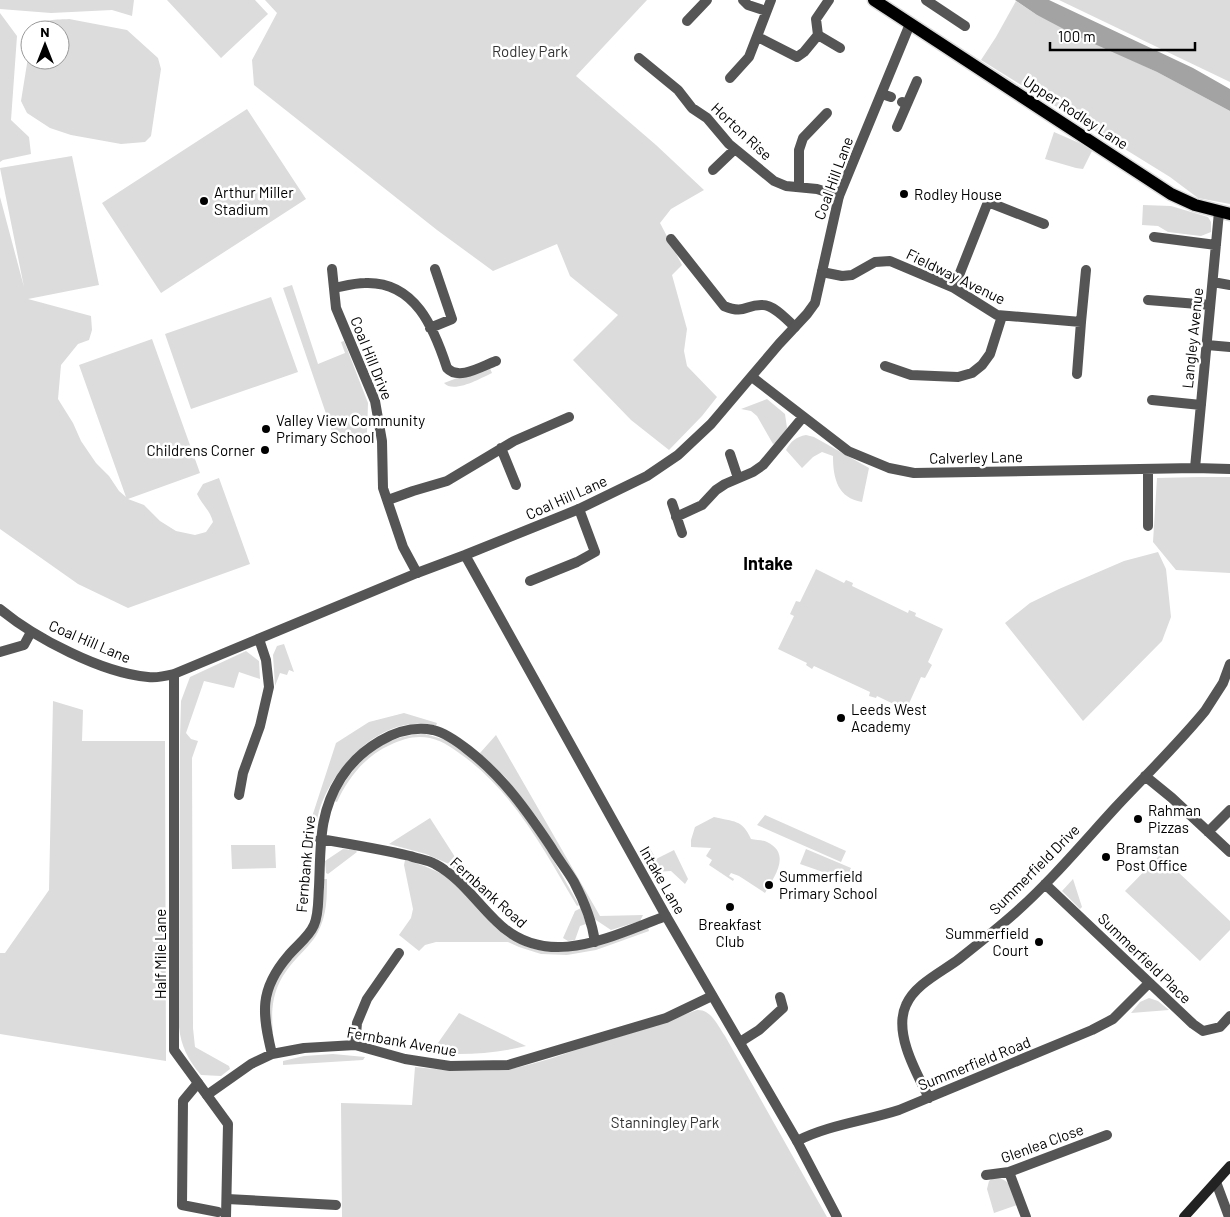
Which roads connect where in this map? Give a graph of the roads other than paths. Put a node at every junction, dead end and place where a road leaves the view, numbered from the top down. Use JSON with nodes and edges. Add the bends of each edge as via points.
{"nodes":[{"id":1,"x":707,"y":0,"type":"edge"},
{"id":2,"x":743,"y":0,"type":"edge"},
{"id":3,"x":771,"y":0,"type":"edge"},
{"id":4,"x":829,"y":0,"type":"edge"},
{"id":5,"x":874,"y":0,"type":"edge"},
{"id":6,"x":926,"y":0,"type":"edge"},
{"id":7,"x":766,"y":11,"type":"junction"},
{"id":8,"x":687,"y":21,"type":"dead end"},
{"id":9,"x":910,"y":24,"type":"junction"},
{"id":10,"x":965,"y":26,"type":"dead end"},
{"id":11,"x":818,"y":35,"type":"junction"},
{"id":12,"x":758,"y":37,"type":"junction"},
{"id":13,"x":840,"y":48,"type":"dead end"},
{"id":14,"x":640,"y":58,"type":"dead end"},
{"id":15,"x":730,"y":78,"type":"dead end"},
{"id":16,"x":917,"y":81,"type":"dead end"},
{"id":17,"x":827,"y":112,"type":"dead end"},
{"id":18,"x":897,"y":128,"type":"dead end"},
{"id":19,"x":735,"y":149,"type":"junction"},
{"id":20,"x":713,"y":170,"type":"dead end"},
{"id":21,"x":799,"y":186,"type":"junction"},
{"id":22,"x":840,"y":196,"type":"junction"},
{"id":23,"x":1225,"y":213,"type":"edge"},
{"id":24,"x":1044,"y":224,"type":"dead end"},
{"id":25,"x":1154,"y":238,"type":"dead end"},
{"id":26,"x":671,"y":239,"type":"dead end"},
{"id":27,"x":1216,"y":245,"type":"junction"},
{"id":28,"x":332,"y":269,"type":"dead end"},
{"id":29,"x":435,"y":269,"type":"dead end"},
{"id":30,"x":1086,"y":270,"type":"dead end"},
{"id":31,"x":822,"y":272,"type":"junction"},
{"id":32,"x":1213,"y":282,"type":"junction"},
{"id":33,"x":1230,"y":285,"type":"edge"},
{"id":34,"x":334,"y":288,"type":"junction"},
{"id":35,"x":954,"y":288,"type":"junction"},
{"id":36,"x":1148,"y":300,"type":"dead end"},
{"id":37,"x":1210,"y":306,"type":"junction"},
{"id":38,"x":1002,"y":316,"type":"junction"},
{"id":39,"x":1081,"y":322,"type":"junction"},
{"id":40,"x":795,"y":327,"type":"junction"},
{"id":41,"x":430,"y":328,"type":"junction"},
{"id":42,"x":1206,"y":345,"type":"junction"},
{"id":43,"x":1230,"y":347,"type":"edge"},
{"id":44,"x":496,"y":361,"type":"dead end"},
{"id":45,"x":885,"y":366,"type":"dead end"},
{"id":46,"x":1077,"y":374,"type":"dead end"},
{"id":47,"x":752,"y":377,"type":"junction"},
{"id":48,"x":1152,"y":400,"type":"dead end"},
{"id":49,"x":1201,"y":405,"type":"junction"},
{"id":50,"x":569,"y":417,"type":"dead end"},
{"id":51,"x":804,"y":417,"type":"junction"},
{"id":52,"x":501,"y":448,"type":"junction"},
{"id":53,"x":730,"y":454,"type":"dead end"},
{"id":54,"x":1148,"y":468,"type":"junction"},
{"id":55,"x":1195,"y":468,"type":"junction"},
{"id":56,"x":1230,"y":469,"type":"edge"},
{"id":57,"x":738,"y":478,"type":"junction"},
{"id":58,"x":516,"y":485,"type":"dead end"},
{"id":59,"x":388,"y":500,"type":"junction"},
{"id":60,"x":672,"y":503,"type":"dead end"},
{"id":61,"x":579,"y":509,"type":"junction"},
{"id":62,"x":676,"y":517,"type":"junction"},
{"id":63,"x":1148,"y":526,"type":"dead end"},
{"id":64,"x":682,"y":533,"type":"dead end"},
{"id":65,"x":465,"y":555,"type":"junction"},
{"id":66,"x":417,"y":573,"type":"junction"},
{"id":67,"x":530,"y":581,"type":"dead end"},
{"id":68,"x":0,"y":609,"type":"edge"},
{"id":69,"x":32,"y":632,"type":"junction"},
{"id":70,"x":259,"y":639,"type":"junction"},
{"id":71,"x":0,"y":652,"type":"edge"},
{"id":72,"x":1230,"y":664,"type":"edge"},
{"id":73,"x":174,"y":674,"type":"junction"},
{"id":74,"x":1145,"y":776,"type":"junction"},
{"id":75,"x":239,"y":794,"type":"dead end"},
{"id":76,"x":1230,"y":810,"type":"edge"},
{"id":77,"x":1208,"y":832,"type":"junction"},
{"id":78,"x":320,"y":839,"type":"junction"},
{"id":79,"x":1230,"y":852,"type":"edge"},
{"id":80,"x":1045,"y":884,"type":"junction"},
{"id":81,"x":666,"y":916,"type":"junction"},
{"id":82,"x":595,"y":942,"type":"junction"},
{"id":83,"x":399,"y":953,"type":"dead end"},
{"id":84,"x":1148,"y":984,"type":"junction"},
{"id":85,"x":712,"y":996,"type":"junction"},
{"id":86,"x":780,"y":997,"type":"dead end"},
{"id":87,"x":1230,"y":1016,"type":"edge"},
{"id":88,"x":740,"y":1042,"type":"junction"},
{"id":89,"x":355,"y":1045,"type":"junction"},
{"id":90,"x":272,"y":1054,"type":"junction"},
{"id":91,"x":198,"y":1084,"type":"junction"},
{"id":92,"x":207,"y":1095,"type":"junction"},
{"id":93,"x":929,"y":1098,"type":"junction"},
{"id":94,"x":1107,"y":1135,"type":"dead end"},
{"id":95,"x":797,"y":1140,"type":"junction"},
{"id":96,"x":1230,"y":1166,"type":"edge"},
{"id":97,"x":1010,"y":1172,"type":"junction"},
{"id":98,"x":986,"y":1176,"type":"dead end"},
{"id":99,"x":1216,"y":1182,"type":"junction"},
{"id":100,"x":227,"y":1199,"type":"junction"},
{"id":101,"x":336,"y":1205,"type":"dead end"},
{"id":102,"x":222,"y":1214,"type":"edge"},
{"id":103,"x":838,"y":1217,"type":"edge"},
{"id":104,"x":1026,"y":1217,"type":"edge"},
{"id":105,"x":1184,"y":1217,"type":"edge"},
{"id":106,"x":1229,"y":1217,"type":"edge"}],
"edges":[{"from":1,"to":8,"type":"street"},
{"from":2,"to":7,"type":"street"},
{"from":3,"to":7,"type":"street"},
{"from":4,"to":11,"type":"street","via":[[816,19]]},
{"from":5,"to":9,"type":"main road","name":"Upper Rodley Lane"},
{"from":6,"to":10,"type":"street"},
{"from":7,"to":12,"type":"street"},
{"from":9,"to":22,"type":"street","name":"Coal Hill Lane","via":[[886,96]]},
{"from":9,"to":23,"type":"main road","name":"Upper Rodley Lane","via":[[1171,194]]},
{"from":11,"to":12,"type":"street","via":[[796,57]]},
{"from":11,"to":13,"type":"street"},
{"from":12,"to":15,"type":"street","via":[[749,57]]},
{"from":14,"to":19,"type":"street","name":"Horton Rise","via":[[678,90]]},
{"from":16,"to":18,"type":"street","via":[[904,103]]},
{"from":17,"to":21,"type":"street","via":[[803,138],[799,150]]},
{"from":19,"to":20,"type":"street"},
{"from":19,"to":21,"type":"street","name":"Horton Rise","via":[[774,181],[786,186]]},
{"from":21,"to":22,"type":"street","name":"Horton Rise"},
{"from":22,"to":31,"type":"street","name":"Coal Hill Lane"},
{"from":23,"to":27,"type":"street","name":"Langley Avenue"},
{"from":24,"to":35,"type":"street","via":[[988,202]]},
{"from":25,"to":27,"type":"street"},
{"from":26,"to":40,"type":"street","via":[[724,306],[734,310],[762,304],[770,306]]},
{"from":27,"to":32,"type":"street","name":"Langley Avenue"},
{"from":28,"to":34,"type":"street","name":"Coal Hill Drive"},
{"from":29,"to":41,"type":"street","via":[[452,319]]},
{"from":30,"to":39,"type":"street"},
{"from":31,"to":35,"type":"street","name":"Fieldway Avenue","via":[[852,275],[875,262],[890,261]]},
{"from":31,"to":40,"type":"street","name":"Coal Hill Lane","via":[[815,303]]},
{"from":32,"to":33,"type":"street"},
{"from":32,"to":37,"type":"street","name":"Langley Avenue"},
{"from":34,"to":41,"type":"street","via":[[364,283],[384,285],[412,300],[421,309]]},
{"from":34,"to":59,"type":"street","name":"Coal Hill Drive","via":[[336,308],[375,401],[382,440],[383,488]]},
{"from":35,"to":38,"type":"street","name":"Fieldway Avenue"},
{"from":36,"to":37,"type":"street"},
{"from":37,"to":42,"type":"street","name":"Langley Avenue"},
{"from":38,"to":39,"type":"street","name":"Fieldway Avenue"},
{"from":38,"to":45,"type":"street","via":[[990,354],[972,373],[958,377],[911,375]]},
{"from":39,"to":46,"type":"street"},
{"from":40,"to":47,"type":"street","name":"Coal Hill Lane"},
{"from":41,"to":44,"type":"street","via":[[451,372],[463,374]]},
{"from":42,"to":43,"type":"street"},
{"from":42,"to":49,"type":"street","name":"Langley Avenue"},
{"from":47,"to":51,"type":"street","name":"Calverley Lane"},
{"from":47,"to":61,"type":"street","name":"Coal Hill Lane","via":[[711,424],[678,455],[647,476]]},
{"from":48,"to":49,"type":"street"},
{"from":49,"to":55,"type":"street","name":"Langley Avenue"},
{"from":50,"to":52,"type":"street"},
{"from":51,"to":54,"type":"street","name":"Calverley Lane","via":[[848,452],[889,468],[914,473]]},
{"from":51,"to":57,"type":"street","via":[[763,465]]},
{"from":52,"to":58,"type":"street"},
{"from":52,"to":59,"type":"street","via":[[448,481]]},
{"from":53,"to":57,"type":"street"},
{"from":54,"to":55,"type":"street","name":"Calverley Lane"},
{"from":54,"to":63,"type":"street"},
{"from":55,"to":56,"type":"street","name":"Calverley Lane"},
{"from":57,"to":62,"type":"street","via":[[716,490],[702,505]]},
{"from":59,"to":66,"type":"street","name":"Coal Hill Drive","via":[[403,547]]},
{"from":60,"to":62,"type":"street"},
{"from":61,"to":65,"type":"street","name":"Coal Hill Lane"},
{"from":61,"to":67,"type":"street","via":[[595,552]]},
{"from":62,"to":64,"type":"street"},
{"from":65,"to":66,"type":"street","name":"Coal Hill Lane"},
{"from":65,"to":81,"type":"street","name":"Intake Lane"},
{"from":66,"to":70,"type":"street","name":"Coal Hill Lane"},
{"from":68,"to":69,"type":"street","name":"Coal Hill Lane"},
{"from":69,"to":71,"type":"street","via":[[24,645]]},
{"from":69,"to":73,"type":"street","name":"Coal Hill Lane","via":[[52,644],[126,674],[150,678]]},
{"from":70,"to":73,"type":"street","name":"Coal Hill Lane"},
{"from":70,"to":75,"type":"street","via":[[266,660],[269,687]]},
{"from":72,"to":74,"type":"street","name":"Summerfield Drive","via":[[1205,711]]},
{"from":73,"to":91,"type":"street","name":"Half Mile Lane","via":[[174,1050]]},
{"from":74,"to":77,"type":"street"},
{"from":74,"to":80,"type":"street","name":"Summerfield Drive"},
{"from":76,"to":77,"type":"street"},
{"from":77,"to":79,"type":"street"},
{"from":78,"to":82,"type":"street","name":"Fernbank Road","via":[[433,862],[463,885],[508,932],[532,944],[568,948]]},
{"from":78,"to":82,"type":"street","name":"Fernbank Drive","via":[[327,804],[341,778],[358,757],[382,740],[405,730],[432,730],[452,738],[481,760],[527,811],[573,882],[592,924]]},
{"from":78,"to":90,"type":"street","name":"Fernbank Drive","via":[[318,907],[314,925],[271,978],[265,996],[265,1017]]},
{"from":80,"to":84,"type":"street","name":"Summerfield Place"},
{"from":80,"to":93,"type":"street","name":"Summerfield Drive","via":[[1015,913],[914,992],[905,1006],[902,1019],[904,1037]]},
{"from":81,"to":82,"type":"street","name":"Fernbank Road"},
{"from":81,"to":85,"type":"street","name":"Intake Lane"},
{"from":83,"to":89,"type":"street","via":[[367,999],[356,1023]]},
{"from":84,"to":87,"type":"street","name":"Summerfield Place","via":[[1203,1031],[1220,1027]]},
{"from":84,"to":93,"type":"street","name":"Summerfield Road","via":[[1113,1019]]},
{"from":85,"to":88,"type":"street","name":"Intake Lane"},
{"from":85,"to":89,"type":"street","name":"Fernbank Avenue","via":[[666,1018],[508,1064],[443,1065],[405,1059]]},
{"from":86,"to":88,"type":"street","via":[[783,1008]]},
{"from":88,"to":95,"type":"street","name":"Intake Lane"},
{"from":89,"to":90,"type":"street","name":"Fernbank Avenue","via":[[304,1048]]},
{"from":90,"to":92,"type":"street","name":"Fernbank Avenue"},
{"from":91,"to":92,"type":"street","name":"Half Mile Lane"},
{"from":91,"to":102,"type":"street","via":[[183,1101],[182,1205]]},
{"from":92,"to":100,"type":"street","name":"Half Mile Lane","via":[[228,1124]]},
{"from":93,"to":95,"type":"street","name":"Summerfield Road"},
{"from":94,"to":97,"type":"street","name":"Glenlea Close"},
{"from":95,"to":103,"type":"street","name":"Intake Lane"},
{"from":96,"to":99,"type":"main road"},
{"from":97,"to":98,"type":"street","name":"Glenlea Close"},
{"from":97,"to":104,"type":"street"},
{"from":99,"to":105,"type":"main road"},
{"from":99,"to":106,"type":"street"},
{"from":100,"to":101,"type":"street"},
{"from":100,"to":102,"type":"street","name":"Half Mile Lane"}]}
